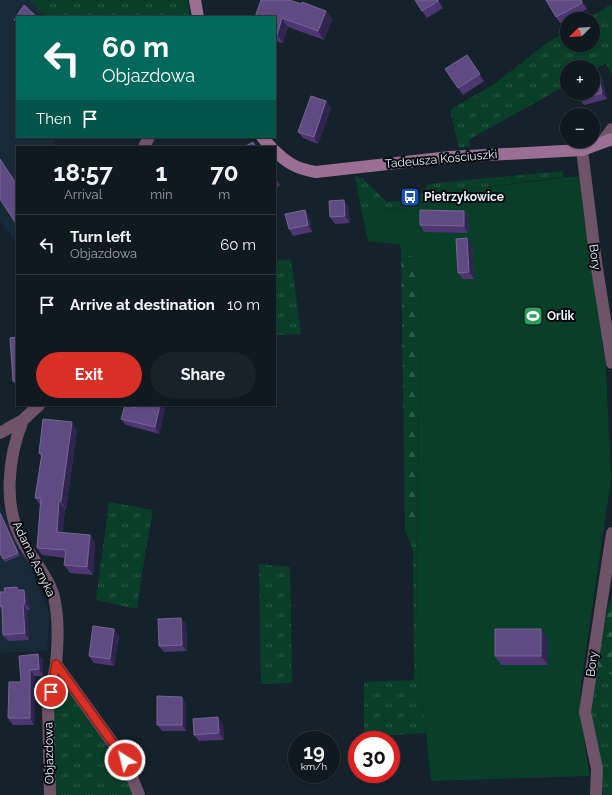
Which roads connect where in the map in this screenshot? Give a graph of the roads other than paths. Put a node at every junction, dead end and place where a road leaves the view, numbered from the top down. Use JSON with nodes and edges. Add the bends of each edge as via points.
{"nodes":[{"id":1,"x":195,"y":0,"type":"edge"},
{"id":2,"x":198,"y":16,"type":"edge"},
{"id":3,"x":612,"y":129,"type":"edge"},
{"id":4,"x":263,"y":138,"type":"edge"},
{"id":5,"x":607,"y":141,"type":"edge"},
{"id":6,"x":270,"y":146,"type":"edge"},
{"id":7,"x":582,"y":150,"type":"junction"},
{"id":8,"x":276,"y":152,"type":"edge"},
{"id":9,"x":612,"y":363,"type":"edge"},
{"id":10,"x":38,"y":406,"type":"edge"},
{"id":11,"x":23,"y":420,"type":"junction"},
{"id":12,"x":0,"y":434,"type":"edge"},
{"id":13,"x":612,"y":533,"type":"edge"},
{"id":14,"x":56,"y":664,"type":"junction"},
{"id":15,"x":50,"y":795,"type":"edge"},
{"id":16,"x":139,"y":795,"type":"edge"},
{"id":17,"x":596,"y":795,"type":"edge"}],
"edges":[{"from":1,"to":2,"type":"street"},
{"from":3,"to":5,"type":"street"},
{"from":4,"to":6,"type":"street"},
{"from":5,"to":7,"type":"street","name":"Tadeusza Kościuszki"},
{"from":7,"to":8,"type":"street","name":"Tadeusza Kościuszki","via":[[450,156],[316,172],[300,170]]},
{"from":7,"to":9,"type":"street","name":"Bory"},
{"from":10,"to":11,"type":"street"},
{"from":11,"to":12,"type":"street"},
{"from":11,"to":14,"type":"street","name":"Adama Asnyka","via":[[16,437],[9,492],[13,517],[23,543],[38,565],[53,596],[59,632]]},
{"from":13,"to":17,"type":"street","name":"Bory","via":[[585,712],[597,769]]},
{"from":14,"to":15,"type":"street","name":"Objazdowa","via":[[48,706]]},
{"from":14,"to":16,"type":"street","via":[[125,760]]}]}
